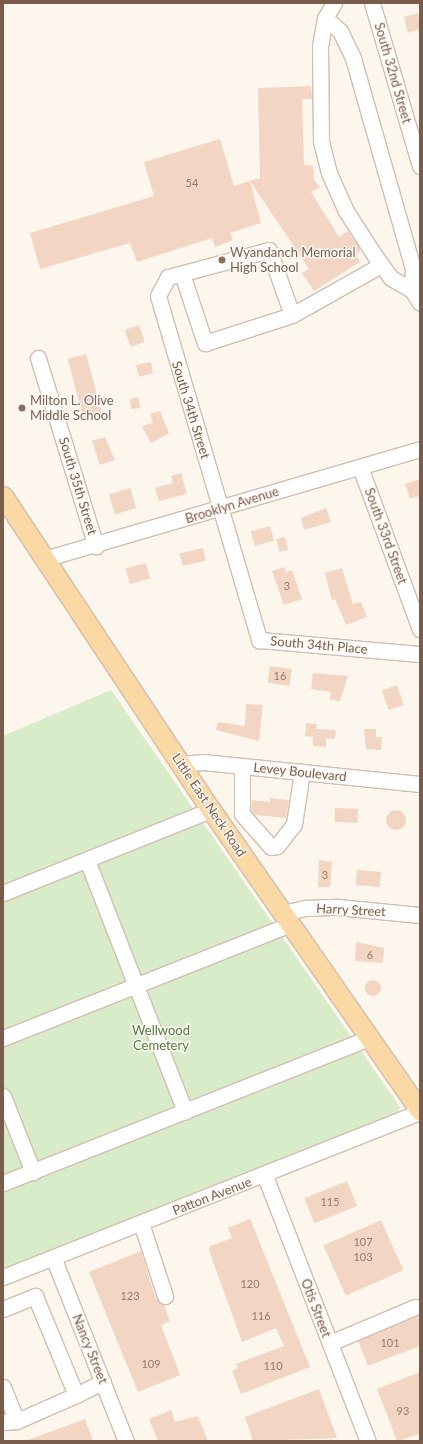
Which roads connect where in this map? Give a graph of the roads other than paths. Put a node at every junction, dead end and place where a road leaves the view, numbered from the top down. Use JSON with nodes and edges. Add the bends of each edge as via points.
{"nodes":[{"id":1,"x":334,"y":3,"type":"edge"},
{"id":2,"x":372,"y":3,"type":"edge"},
{"id":3,"x":325,"y":18,"type":"junction"},
{"id":4,"x":420,"y":166,"type":"edge"},
{"id":5,"x":381,"y":265,"type":"junction"},
{"id":6,"x":182,"y":274,"type":"junction"},
{"id":7,"x":416,"y":296,"type":"edge"},
{"id":8,"x":292,"y":315,"type":"junction"},
{"id":9,"x":38,"y":358,"type":"dead end"},
{"id":10,"x":420,"y":449,"type":"edge"},
{"id":11,"x":360,"y":466,"type":"junction"},
{"id":12,"x":3,"y":496,"type":"edge"},
{"id":13,"x":220,"y":508,"type":"junction"},
{"id":14,"x":96,"y":546,"type":"junction"},
{"id":15,"x":44,"y":559,"type":"junction"},
{"id":16,"x":420,"y":629,"type":"edge"},
{"id":17,"x":420,"y":654,"type":"edge"},
{"id":18,"x":181,"y":764,"type":"junction"},
{"id":19,"x":242,"y":766,"type":"junction"},
{"id":20,"x":302,"y":772,"type":"junction"},
{"id":21,"x":420,"y":784,"type":"edge"},
{"id":22,"x":211,"y":810,"type":"junction"},
{"id":23,"x":87,"y":860,"type":"junction"},
{"id":24,"x":3,"y":893,"type":"edge"},
{"id":25,"x":420,"y":914,"type":"edge"},
{"id":26,"x":287,"y":919,"type":"junction"},
{"id":27,"x":136,"y":986,"type":"junction"},
{"id":28,"x":3,"y":1038,"type":"edge"},
{"id":29,"x":370,"y":1038,"type":"junction"},
{"id":30,"x":3,"y":1096,"type":"edge"},
{"id":31,"x":420,"y":1111,"type":"edge"},
{"id":32,"x":185,"y":1112,"type":"junction"},
{"id":33,"x":33,"y":1172,"type":"junction"},
{"id":34,"x":265,"y":1176,"type":"junction"},
{"id":35,"x":3,"y":1183,"type":"edge"},
{"id":36,"x":141,"y":1223,"type":"junction"},
{"id":37,"x":53,"y":1257,"type":"junction"},
{"id":38,"x":3,"y":1277,"type":"edge"},
{"id":39,"x":165,"y":1296,"type":"dead end"},
{"id":40,"x":416,"y":1307,"type":"dead end"},
{"id":41,"x":3,"y":1309,"type":"edge"},
{"id":42,"x":330,"y":1343,"type":"junction"},
{"id":43,"x":103,"y":1382,"type":"junction"},
{"id":44,"x":3,"y":1387,"type":"edge"},
{"id":45,"x":76,"y":1395,"type":"junction"},
{"id":46,"x":10,"y":1422,"type":"edge"},
{"id":47,"x":126,"y":1441,"type":"edge"},
{"id":48,"x":368,"y":1441,"type":"edge"}],
"edges":[{"from":1,"to":3,"type":"street"},
{"from":2,"to":4,"type":"street","name":"South 32nd Street"},
{"from":3,"to":5,"type":"street","via":[[320,45],[321,142],[329,173],[346,211]]},
{"from":3,"to":7,"type":"street","via":[[340,31],[354,58],[413,268]]},
{"from":5,"to":7,"type":"street","via":[[391,278]]},
{"from":5,"to":8,"type":"street"},
{"from":6,"to":8,"type":"street","name":"South 34th Street","via":[[269,250]]},
{"from":6,"to":8,"type":"street","via":[[206,343]]},
{"from":6,"to":13,"type":"street","name":"South 34th Street","via":[[168,277],[161,285],[158,296]]},
{"from":9,"to":14,"type":"street","name":"South 35th Street"},
{"from":10,"to":11,"type":"street","name":"Brooklyn Avenue"},
{"from":11,"to":13,"type":"street","name":"Brooklyn Avenue"},
{"from":11,"to":16,"type":"street","name":"South 33rd Street"},
{"from":12,"to":15,"type":"main road","name":"Little East Neck Road"},
{"from":13,"to":14,"type":"street","name":"Brooklyn Avenue"},
{"from":13,"to":17,"type":"street","name":"South 34th Place","via":[[259,640]]},
{"from":14,"to":15,"type":"street","name":"Brooklyn Avenue"},
{"from":15,"to":18,"type":"main road","name":"Little East Neck Road"},
{"from":18,"to":19,"type":"street","name":"Levey Boulevard"},
{"from":18,"to":22,"type":"main road","name":"Little East Neck Road"},
{"from":19,"to":20,"type":"street","name":"Levey Boulevard"},
{"from":19,"to":20,"type":"street","via":[[242,814],[271,847],[277,846],[294,824]]},
{"from":20,"to":21,"type":"street","name":"Levey Boulevard"},
{"from":22,"to":23,"type":"street"},
{"from":22,"to":26,"type":"main road","name":"Little East Neck Road"},
{"from":23,"to":24,"type":"street"},
{"from":23,"to":27,"type":"street"},
{"from":25,"to":26,"type":"street","name":"Harry Street","via":[[314,907]]},
{"from":26,"to":27,"type":"street","name":"Harry Street"},
{"from":26,"to":29,"type":"main road","name":"Little East Neck Road"},
{"from":27,"to":28,"type":"street","name":"Harry Street"},
{"from":27,"to":32,"type":"street"},
{"from":29,"to":31,"type":"main road","name":"Little East Neck Road"},
{"from":29,"to":32,"type":"street"},
{"from":30,"to":33,"type":"street"},
{"from":31,"to":34,"type":"street","name":"Patton Avenue"},
{"from":32,"to":33,"type":"street"},
{"from":33,"to":35,"type":"street"},
{"from":34,"to":36,"type":"street","name":"Patton Avenue"},
{"from":34,"to":42,"type":"street","name":"Otis Street"},
{"from":36,"to":37,"type":"street","name":"Patton Avenue"},
{"from":36,"to":39,"type":"street"},
{"from":37,"to":38,"type":"street","name":"Patton Avenue"},
{"from":37,"to":43,"type":"street","name":"Nancy Street"},
{"from":40,"to":42,"type":"street"},
{"from":41,"to":45,"type":"street","via":[[35,1296]]},
{"from":42,"to":48,"type":"street","name":"Otis Street"},
{"from":43,"to":45,"type":"street"},
{"from":43,"to":47,"type":"street","name":"Nancy Street"},
{"from":44,"to":46,"type":"street"},
{"from":45,"to":46,"type":"street"}]}
